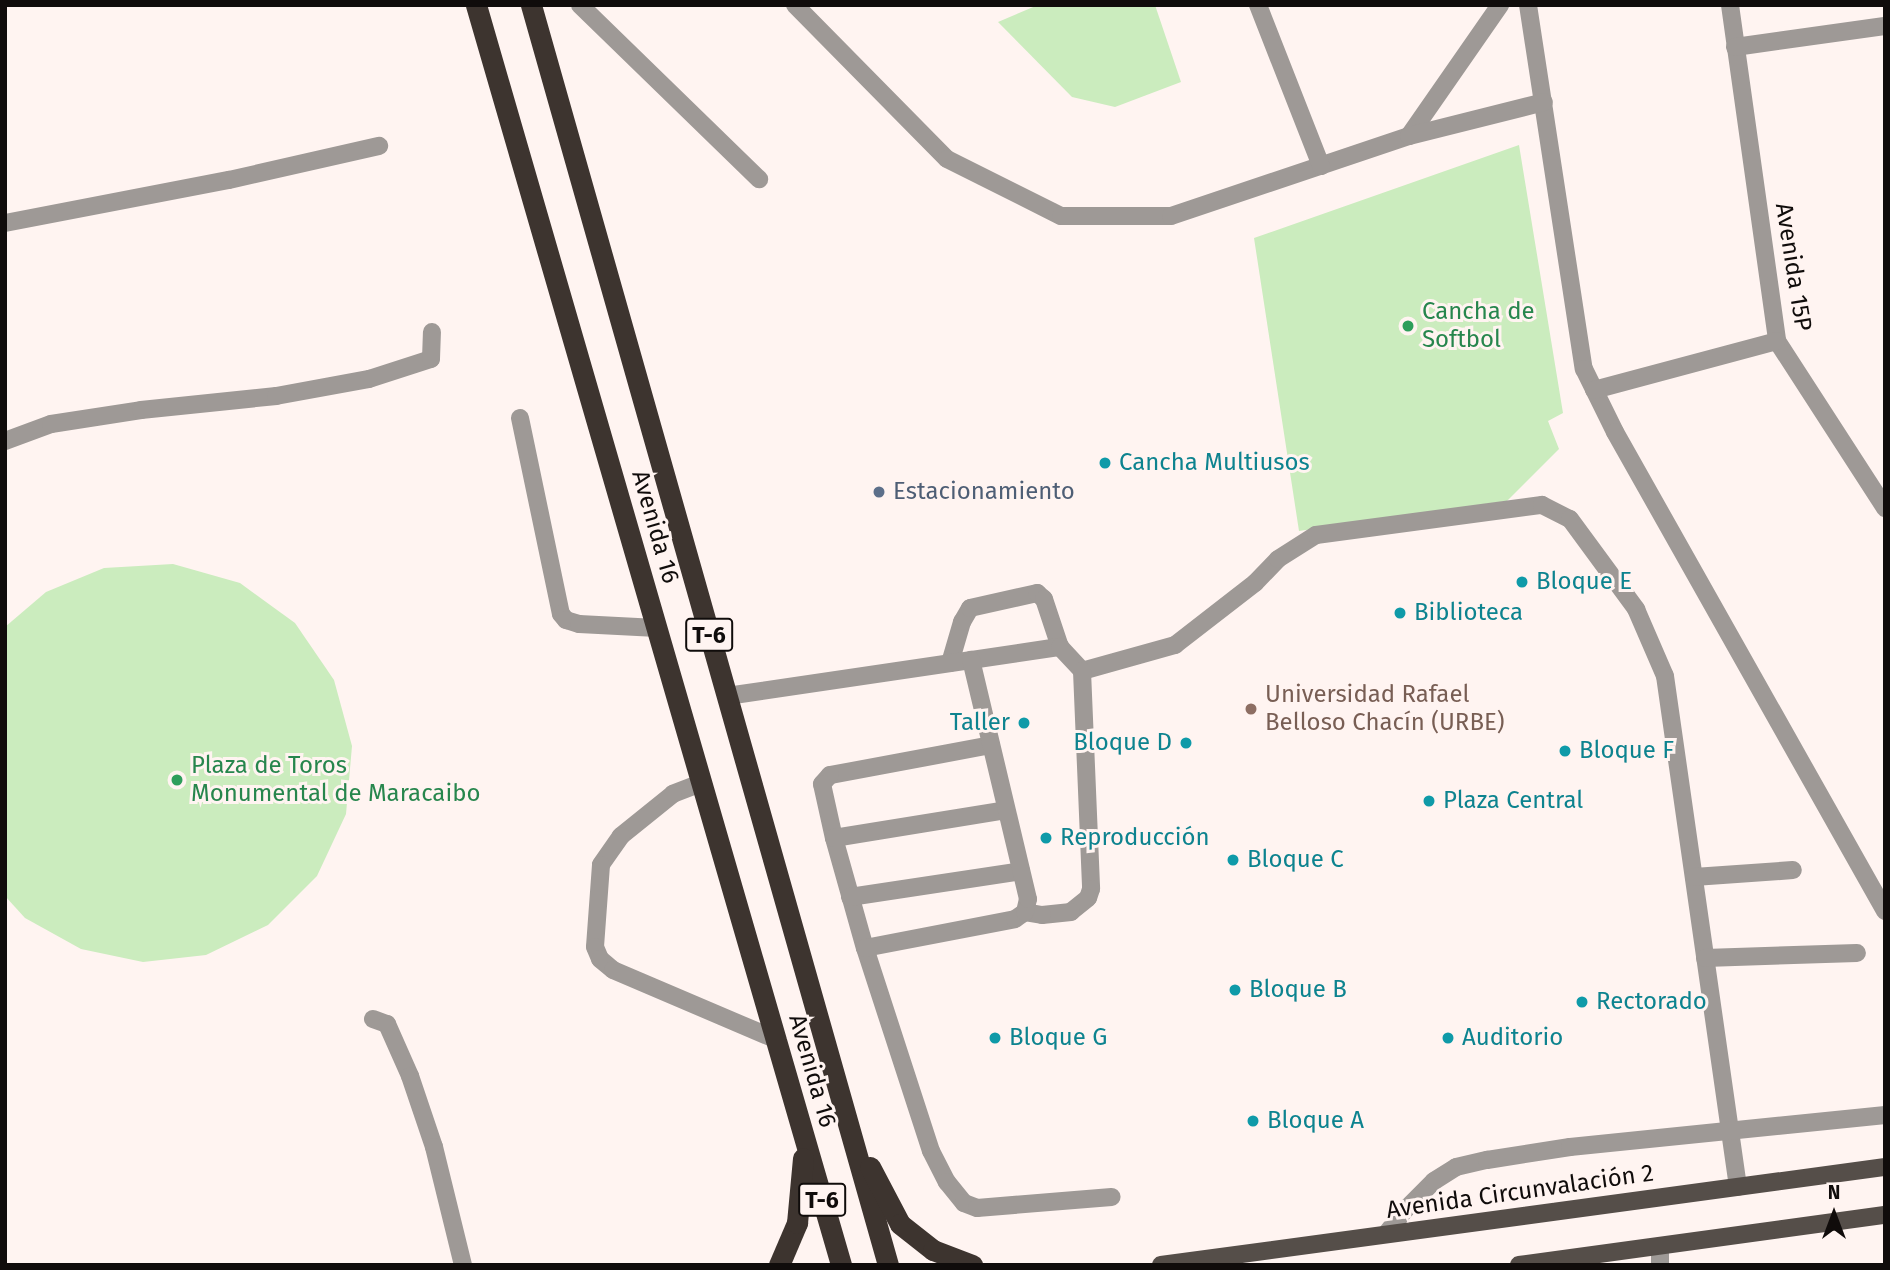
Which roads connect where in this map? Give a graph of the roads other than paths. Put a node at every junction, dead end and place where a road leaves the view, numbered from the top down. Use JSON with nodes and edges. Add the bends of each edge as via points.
{"nodes":[{"id":1,"x":476,"y":5,"type":"edge"},
{"id":2,"x":531,"y":5,"type":"edge"},
{"id":3,"x":580,"y":5,"type":"edge"},
{"id":4,"x":795,"y":5,"type":"edge"},
{"id":5,"x":1258,"y":5,"type":"edge"},
{"id":6,"x":1500,"y":5,"type":"edge"},
{"id":7,"x":1528,"y":5,"type":"edge"},
{"id":8,"x":1730,"y":5,"type":"edge"},
{"id":9,"x":1885,"y":26,"type":"edge"},
{"id":10,"x":1735,"y":47,"type":"junction"},
{"id":11,"x":1544,"y":102,"type":"junction"},
{"id":12,"x":1409,"y":136,"type":"junction"},
{"id":13,"x":379,"y":146,"type":"dead end"},
{"id":14,"x":1321,"y":166,"type":"junction"},
{"id":15,"x":759,"y":179,"type":"dead end"},
{"id":16,"x":5,"y":223,"type":"edge"},
{"id":17,"x":432,"y":332,"type":"dead end"},
{"id":18,"x":1777,"y":341,"type":"junction"},
{"id":19,"x":1594,"y":390,"type":"junction"},
{"id":20,"x":520,"y":418,"type":"dead end"},
{"id":21,"x":5,"y":441,"type":"edge"},
{"id":22,"x":1885,"y":508,"type":"edge"},
{"id":23,"x":657,"y":628,"type":"junction"},
{"id":24,"x":1060,"y":647,"type":"junction"},
{"id":25,"x":971,"y":660,"type":"junction"},
{"id":26,"x":950,"y":663,"type":"junction"},
{"id":27,"x":1082,"y":671,"type":"junction"},
{"id":28,"x":727,"y":696,"type":"junction"},
{"id":29,"x":991,"y":745,"type":"junction"},
{"id":30,"x":701,"y":783,"type":"junction"},
{"id":31,"x":1006,"y":810,"type":"junction"},
{"id":32,"x":834,"y":838,"type":"junction"},
{"id":33,"x":1793,"y":870,"type":"dead end"},
{"id":34,"x":1021,"y":872,"type":"junction"},
{"id":35,"x":1694,"y":877,"type":"junction"},
{"id":36,"x":850,"y":897,"type":"junction"},
{"id":37,"x":1885,"y":911,"type":"edge"},
{"id":38,"x":1025,"y":912,"type":"junction"},
{"id":39,"x":865,"y":948,"type":"junction"},
{"id":40,"x":1857,"y":953,"type":"dead end"},
{"id":41,"x":1705,"y":958,"type":"junction"},
{"id":42,"x":373,"y":1019,"type":"dead end"},
{"id":43,"x":775,"y":1039,"type":"junction"},
{"id":44,"x":1885,"y":1115,"type":"edge"},
{"id":45,"x":850,"y":1130,"type":"junction"},
{"id":46,"x":1730,"y":1133,"type":"junction"},
{"id":47,"x":803,"y":1135,"type":"junction"},
{"id":48,"x":1885,"y":1167,"type":"edge"},
{"id":49,"x":1738,"y":1187,"type":"junction"},
{"id":50,"x":1112,"y":1197,"type":"dead end"},
{"id":51,"x":1885,"y":1215,"type":"edge"},
{"id":52,"x":1386,"y":1234,"type":"junction"},
{"id":53,"x":1660,"y":1245,"type":"junction"},
{"id":54,"x":463,"y":1265,"type":"edge"},
{"id":55,"x":779,"y":1265,"type":"edge"},
{"id":56,"x":841,"y":1265,"type":"edge"},
{"id":57,"x":888,"y":1265,"type":"edge"},
{"id":58,"x":972,"y":1265,"type":"edge"},
{"id":59,"x":1161,"y":1265,"type":"edge"},
{"id":60,"x":1519,"y":1265,"type":"edge"},
{"id":61,"x":1660,"y":1265,"type":"edge"}],
"edges":[{"from":1,"to":23,"type":"highway","name":"Avenida 16","number":"T-6"},
{"from":2,"to":28,"type":"highway","name":"Avenida 16","number":"T-6"},
{"from":3,"to":15,"type":"street"},
{"from":4,"to":14,"type":"street","via":[[947,159],[1061,216],[1171,216]]},
{"from":5,"to":14,"type":"street"},
{"from":6,"to":12,"type":"street"},
{"from":7,"to":11,"type":"street"},
{"from":8,"to":10,"type":"street","name":"Avenida 15P"},
{"from":9,"to":10,"type":"street"},
{"from":10,"to":18,"type":"street","name":"Avenida 15P"},
{"from":11,"to":12,"type":"street"},
{"from":11,"to":19,"type":"street","via":[[1584,369]]},
{"from":12,"to":14,"type":"street"},
{"from":13,"to":16,"type":"street"},
{"from":17,"to":21,"type":"street","via":[[431,359],[369,379],[275,396],[51,424]]},
{"from":18,"to":19,"type":"street"},
{"from":18,"to":22,"type":"street","name":"Avenida 15P"},
{"from":19,"to":37,"type":"street"},
{"from":20,"to":23,"type":"street","via":[[561,614],[579,624]]},
{"from":23,"to":30,"type":"highway","name":"Avenida 16","number":"T-6"},
{"from":24,"to":25,"type":"street"},
{"from":24,"to":26,"type":"street","via":[[1044,598],[1037,593],[970,608]]},
{"from":24,"to":27,"type":"street"},
{"from":25,"to":26,"type":"street"},
{"from":25,"to":29,"type":"street"},
{"from":26,"to":28,"type":"street"},
{"from":27,"to":35,"type":"street","via":[[1175,645],[1255,583],[1278,559],[1316,535],[1542,505],[1570,519],[1636,609],[1653,643],[1665,676]]},
{"from":27,"to":38,"type":"street","via":[[1091,889],[1072,912]]},
{"from":28,"to":45,"type":"highway","name":"Avenida 16","number":"T-6"},
{"from":29,"to":31,"type":"street"},
{"from":29,"to":32,"type":"street","via":[[830,775],[822,784]]},
{"from":30,"to":43,"type":"highway","name":"Avenida 16","number":"T-6"},
{"from":30,"to":43,"type":"street","via":[[673,794],[621,836],[601,865],[595,947],[613,970]]},
{"from":31,"to":32,"type":"street"},
{"from":31,"to":34,"type":"street"},
{"from":32,"to":36,"type":"street"},
{"from":33,"to":35,"type":"street"},
{"from":34,"to":36,"type":"street"},
{"from":34,"to":38,"type":"street","via":[[1028,899]]},
{"from":35,"to":41,"type":"street"},
{"from":36,"to":39,"type":"street"},
{"from":38,"to":39,"type":"street","via":[[1015,919]]},
{"from":39,"to":50,"type":"street","via":[[930,1152],[964,1203],[991,1208]]},
{"from":40,"to":41,"type":"street"},
{"from":41,"to":46,"type":"street"},
{"from":42,"to":54,"type":"street","via":[[387,1024],[410,1076],[434,1147]]},
{"from":43,"to":47,"type":"highway","name":"Avenida 16","number":"T-6"},
{"from":44,"to":46,"type":"street"},
{"from":45,"to":57,"type":"highway","name":"Avenida 16","number":"T-6"},
{"from":45,"to":58,"type":"highway","via":[[900,1224],[933,1251]]},
{"from":46,"to":49,"type":"street"},
{"from":46,"to":52,"type":"street","via":[[1570,1147],[1456,1167],[1433,1181]]},
{"from":47,"to":55,"type":"highway","via":[[797,1223]]},
{"from":47,"to":56,"type":"highway","name":"Avenida 16","number":"T-6"},
{"from":48,"to":49,"type":"main road","name":"Avenida Circunvalación 2"},
{"from":49,"to":52,"type":"main road","name":"Avenida Circunvalación 2"},
{"from":51,"to":53,"type":"main road"},
{"from":52,"to":59,"type":"main road","name":"Avenida Circunvalación 2"},
{"from":53,"to":60,"type":"main road"},
{"from":53,"to":61,"type":"street"}]}
